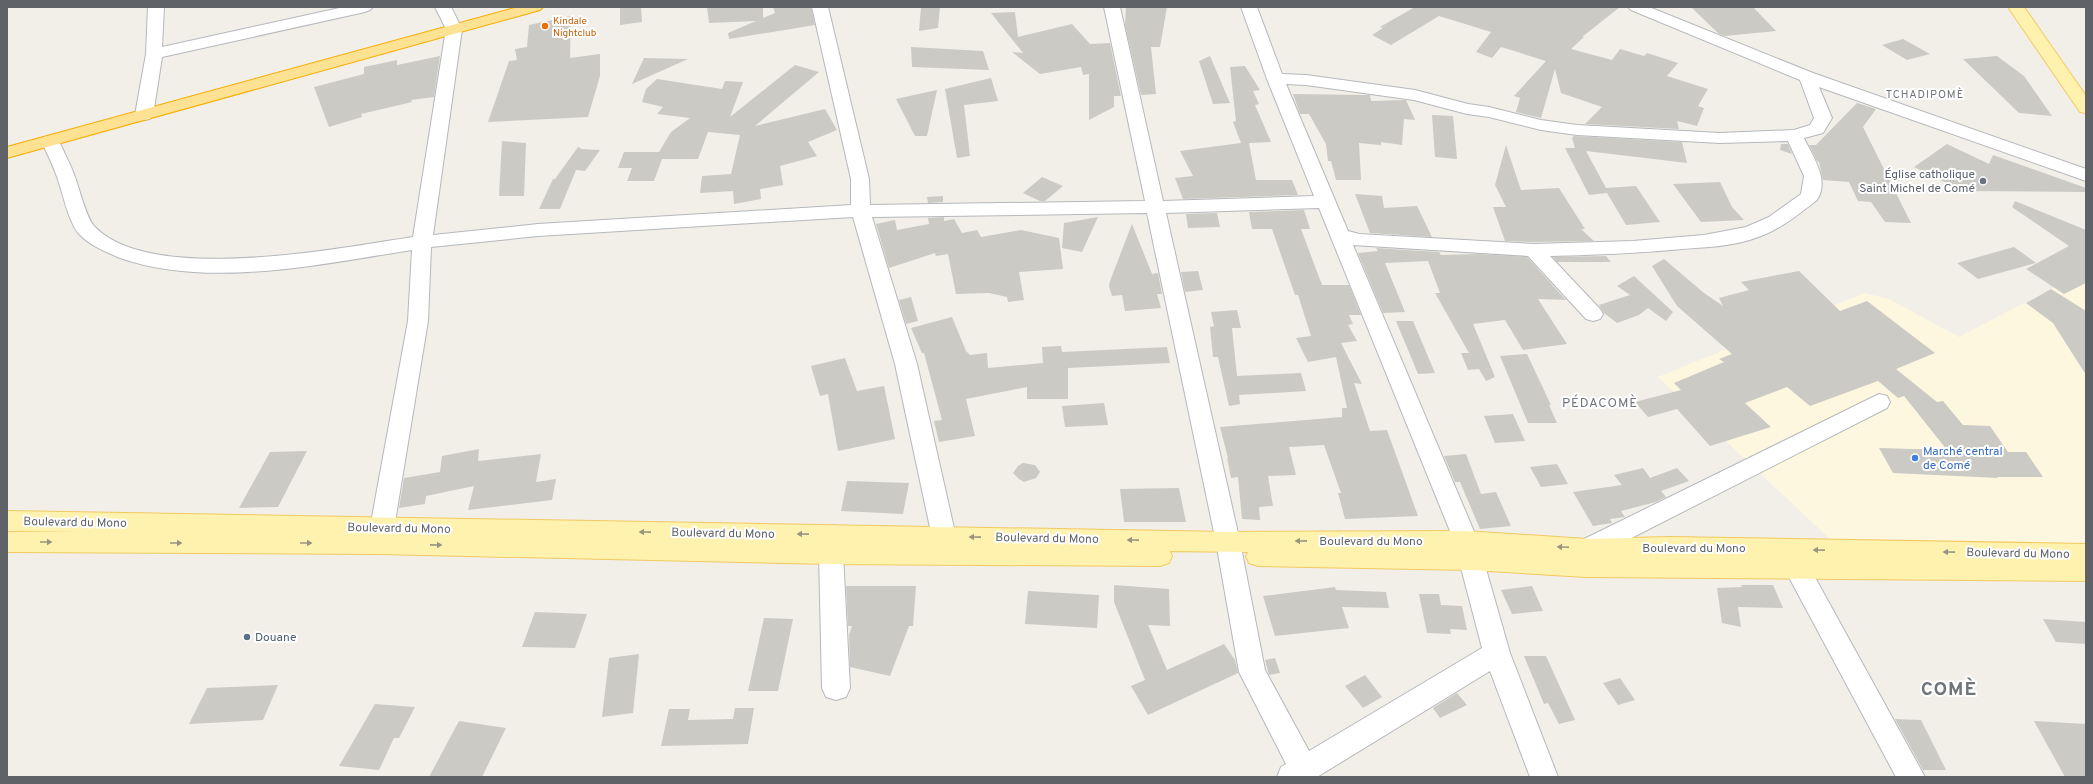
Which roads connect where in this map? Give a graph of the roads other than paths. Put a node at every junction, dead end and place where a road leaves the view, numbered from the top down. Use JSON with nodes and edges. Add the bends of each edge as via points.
{"nodes":[{"id":1,"x":156,"y":7,"type":"edge"},
{"id":2,"x":365,"y":7,"type":"edge"},
{"id":3,"x":443,"y":7,"type":"edge"},
{"id":4,"x":535,"y":7,"type":"edge"},
{"id":5,"x":820,"y":7,"type":"edge"},
{"id":6,"x":1112,"y":7,"type":"edge"},
{"id":7,"x":1249,"y":7,"type":"edge"},
{"id":8,"x":1636,"y":7,"type":"edge"},
{"id":9,"x":2016,"y":7,"type":"edge"},
{"id":10,"x":454,"y":29,"type":"junction"},
{"id":11,"x":154,"y":54,"type":"junction"},
{"id":12,"x":1807,"y":77,"type":"junction"},
{"id":13,"x":1276,"y":79,"type":"junction"},
{"id":14,"x":2086,"y":108,"type":"edge"},
{"id":15,"x":144,"y":115,"type":"junction"},
{"id":16,"x":1794,"y":135,"type":"junction"},
{"id":17,"x":50,"y":141,"type":"junction"},
{"id":18,"x":7,"y":153,"type":"edge"},
{"id":19,"x":2086,"y":175,"type":"edge"},
{"id":20,"x":1326,"y":202,"type":"junction"},
{"id":21,"x":1156,"y":207,"type":"junction"},
{"id":22,"x":861,"y":210,"type":"junction"},
{"id":23,"x":1340,"y":236,"type":"junction"},
{"id":24,"x":422,"y":242,"type":"junction"},
{"id":25,"x":1533,"y":250,"type":"junction"},
{"id":26,"x":1593,"y":314,"type":"dead end"},
{"id":27,"x":1879,"y":402,"type":"dead end"},
{"id":28,"x":12,"y":525,"type":"edge"},
{"id":29,"x":382,"y":528,"type":"junction"},
{"id":30,"x":944,"y":537,"type":"junction"},
{"id":31,"x":7,"y":542,"type":"edge"},
{"id":32,"x":833,"y":544,"type":"junction"},
{"id":33,"x":1587,"y":548,"type":"junction"},
{"id":34,"x":1230,"y":549,"type":"junction"},
{"id":35,"x":1469,"y":550,"type":"junction"},
{"id":36,"x":2086,"y":554,"type":"edge"},
{"id":37,"x":1797,"y":568,"type":"junction"},
{"id":38,"x":2086,"y":570,"type":"edge"},
{"id":39,"x":1497,"y":653,"type":"junction"},
{"id":40,"x":836,"y":688,"type":"dead end"},
{"id":41,"x":1297,"y":773,"type":"edge"},
{"id":42,"x":1544,"y":777,"type":"edge"},
{"id":43,"x":1911,"y":777,"type":"edge"}],
"edges":[{"from":1,"to":11,"type":"street"},
{"from":2,"to":11,"type":"street"},
{"from":3,"to":10,"type":"street"},
{"from":4,"to":10,"type":"highway"},
{"from":5,"to":22,"type":"street","via":[[860,179]]},
{"from":6,"to":21,"type":"street"},
{"from":7,"to":13,"type":"street"},
{"from":8,"to":12,"type":"street"},
{"from":9,"to":14,"type":"main road"},
{"from":10,"to":15,"type":"highway"},
{"from":10,"to":24,"type":"street"},
{"from":11,"to":15,"type":"street"},
{"from":12,"to":16,"type":"street","via":[[1823,118],[1817,129]]},
{"from":12,"to":19,"type":"street"},
{"from":13,"to":16,"type":"street","via":[[1306,80],[1430,97],[1467,109],[1577,130],[1720,138]]},
{"from":13,"to":20,"type":"street"},
{"from":15,"to":17,"type":"highway"},
{"from":16,"to":25,"type":"street","via":[[1813,176],[1810,196],[1776,221],[1753,232],[1734,237],[1633,247]]},
{"from":17,"to":18,"type":"highway"},
{"from":17,"to":24,"type":"street","via":[[85,229],[116,249],[139,257],[200,266],[233,265],[288,262]]},
{"from":20,"to":21,"type":"street"},
{"from":20,"to":23,"type":"street"},
{"from":21,"to":22,"type":"street"},
{"from":21,"to":34,"type":"street"},
{"from":22,"to":24,"type":"street","via":[[538,230]]},
{"from":22,"to":30,"type":"street","via":[[906,364]]},
{"from":23,"to":25,"type":"street","via":[[1359,240]]},
{"from":23,"to":35,"type":"street"},
{"from":24,"to":29,"type":"street","via":[[418,321]]},
{"from":25,"to":26,"type":"street"},
{"from":27,"to":33,"type":"street"},
{"from":28,"to":29,"type":"main road","name":"Boulevard du Mono"},
{"from":32,"to":29,"type":"main road","name":"Boulevard du Mono","one_way":true},
{"from":30,"to":32,"type":"main road","name":"Boulevard du Mono"},
{"from":34,"to":30,"type":"main road","name":"Boulevard du Mono","one_way":true},
{"from":31,"to":32,"type":"main road","name":"Boulevard du Mono","one_way":true},
{"from":32,"to":34,"type":"main road","name":"Boulevard du Mono"},
{"from":32,"to":40,"type":"street"},
{"from":33,"to":35,"type":"main road","name":"Boulevard du Mono","one_way":true},
{"from":36,"to":33,"type":"main road","name":"Boulevard du Mono","one_way":true},
{"from":34,"to":35,"type":"main road","name":"Boulevard du Mono"},
{"from":34,"to":41,"type":"street","via":[[1252,672]]},
{"from":35,"to":37,"type":"main road","name":"Boulevard du Mono","via":[[1586,566]]},
{"from":35,"to":39,"type":"street"},
{"from":37,"to":38,"type":"main road","name":"Boulevard du Mono"},
{"from":37,"to":43,"type":"street"},
{"from":39,"to":41,"type":"street"},
{"from":39,"to":42,"type":"street"}]}
